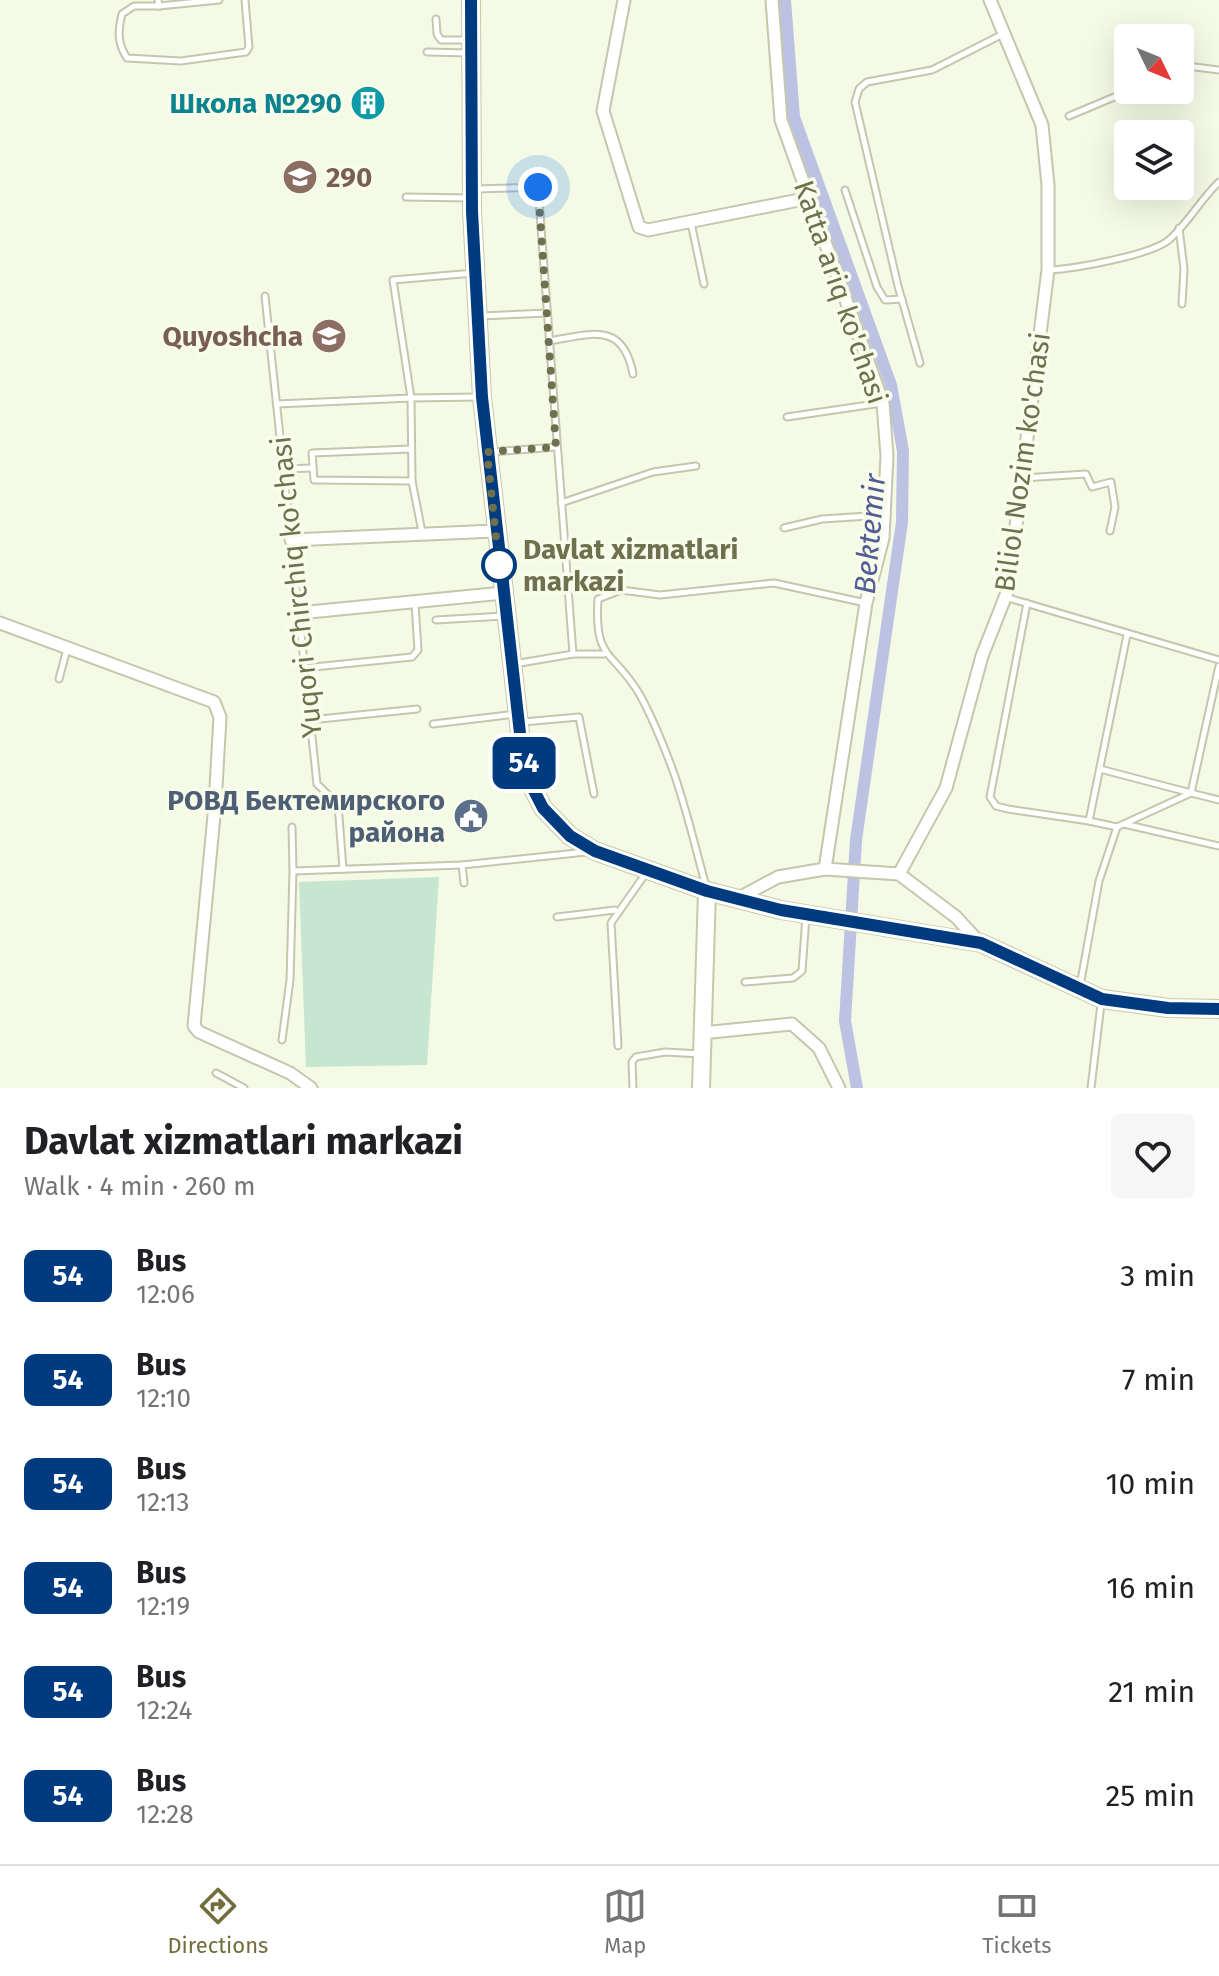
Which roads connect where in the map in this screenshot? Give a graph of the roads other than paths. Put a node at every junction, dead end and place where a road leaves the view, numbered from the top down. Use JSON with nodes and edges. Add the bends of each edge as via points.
{"nodes":[{"id":1,"x":219,"y":0,"type":"edge"},
{"id":2,"x":245,"y":0,"type":"edge"},
{"id":3,"x":471,"y":0,"type":"edge"},
{"id":4,"x":624,"y":0,"type":"edge"},
{"id":5,"x":772,"y":0,"type":"edge"},
{"id":6,"x":990,"y":0,"type":"edge"},
{"id":7,"x":159,"y":3,"type":"edge"},
{"id":8,"x":436,"y":19,"type":"dead end"},
{"id":9,"x":1004,"y":34,"type":"junction"},
{"id":10,"x":471,"y":46,"type":"junction"},
{"id":11,"x":427,"y":52,"type":"dead end"},
{"id":12,"x":1194,"y":67,"type":"edge"},
{"id":13,"x":1219,"y":70,"type":"edge"},
{"id":14,"x":1114,"y":97,"type":"edge"},
{"id":15,"x":1069,"y":116,"type":"dead end"},
{"id":16,"x":1219,"y":182,"type":"edge"},
{"id":17,"x":538,"y":187,"type":"junction"},
{"id":18,"x":552,"y":187,"type":"dead end"},
{"id":19,"x":845,"y":190,"type":"dead end"},
{"id":20,"x":472,"y":193,"type":"junction"},
{"id":21,"x":406,"y":197,"type":"dead end"},
{"id":22,"x":809,"y":198,"type":"junction"},
{"id":23,"x":691,"y":222,"type":"junction"},
{"id":24,"x":1179,"y":227,"type":"junction"},
{"id":25,"x":1048,"y":270,"type":"junction"},
{"id":26,"x":475,"y":272,"type":"junction"},
{"id":27,"x":704,"y":284,"type":"dead end"},
{"id":28,"x":265,"y":296,"type":"dead end"},
{"id":29,"x":902,"y":299,"type":"junction"},
{"id":30,"x":1182,"y":304,"type":"dead end"},
{"id":31,"x":547,"y":313,"type":"junction"},
{"id":32,"x":478,"y":316,"type":"junction"},
{"id":33,"x":549,"y":341,"type":"junction"},
{"id":34,"x":920,"y":363,"type":"dead end"},
{"id":35,"x":633,"y":374,"type":"dead end"},
{"id":36,"x":482,"y":397,"type":"junction"},
{"id":37,"x":411,"y":398,"type":"junction"},
{"id":38,"x":883,"y":403,"type":"junction"},
{"id":39,"x":277,"y":404,"type":"junction"},
{"id":40,"x":787,"y":417,"type":"dead end"},
{"id":41,"x":556,"y":447,"type":"junction"},
{"id":42,"x":411,"y":449,"type":"junction"},
{"id":43,"x":487,"y":452,"type":"junction"},
{"id":44,"x":696,"y":466,"type":"dead end"},
{"id":45,"x":313,"y":468,"type":"junction"},
{"id":46,"x":283,"y":469,"type":"junction"},
{"id":47,"x":1022,"y":478,"type":"junction"},
{"id":48,"x":412,"y":481,"type":"junction"},
{"id":49,"x":561,"y":503,"type":"junction"},
{"id":50,"x":885,"y":515,"type":"junction"},
{"id":51,"x":784,"y":528,"type":"dead end"},
{"id":52,"x":495,"y":531,"type":"junction"},
{"id":53,"x":1110,"y":531,"type":"dead end"},
{"id":54,"x":422,"y":533,"type":"junction"},
{"id":55,"x":291,"y":540,"type":"junction"},
{"id":56,"x":503,"y":593,"type":"junction"},
{"id":57,"x":1005,"y":597,"type":"junction"},
{"id":58,"x":415,"y":602,"type":"junction"},
{"id":59,"x":866,"y":603,"type":"junction"},
{"id":60,"x":1027,"y":603,"type":"junction"},
{"id":61,"x":299,"y":613,"type":"junction"},
{"id":62,"x":505,"y":616,"type":"junction"},
{"id":63,"x":436,"y":620,"type":"dead end"},
{"id":64,"x":0,"y":623,"type":"edge"},
{"id":65,"x":1127,"y":635,"type":"junction"},
{"id":66,"x":67,"y":649,"type":"junction"},
{"id":67,"x":573,"y":654,"type":"junction"},
{"id":68,"x":604,"y":654,"type":"junction"},
{"id":69,"x":1219,"y":660,"type":"edge"},
{"id":70,"x":511,"y":665,"type":"junction"},
{"id":71,"x":1219,"y":666,"type":"edge"},
{"id":72,"x":304,"y":668,"type":"junction"},
{"id":73,"x":59,"y":679,"type":"dead end"},
{"id":74,"x":417,"y":709,"type":"dead end"},
{"id":75,"x":518,"y":718,"type":"junction"},
{"id":76,"x":310,"y":720,"type":"junction"},
{"id":77,"x":433,"y":724,"type":"dead end"},
{"id":78,"x":522,"y":751,"type":"junction"},
{"id":79,"x":501,"y":753,"type":"dead end"},
{"id":80,"x":1100,"y":769,"type":"junction"},
{"id":81,"x":1191,"y":793,"type":"junction"},
{"id":82,"x":594,"y":794,"type":"dead end"},
{"id":83,"x":1219,"y":800,"type":"edge"},
{"id":84,"x":1089,"y":821,"type":"junction"},
{"id":85,"x":1121,"y":826,"type":"junction"},
{"id":86,"x":292,"y":827,"type":"dead end"},
{"id":87,"x":1219,"y":846,"type":"edge"},
{"id":88,"x":595,"y":851,"type":"junction"},
{"id":89,"x":462,"y":865,"type":"junction"},
{"id":90,"x":343,"y":869,"type":"junction"},
{"id":91,"x":649,"y":869,"type":"junction"},
{"id":92,"x":825,"y":869,"type":"junction"},
{"id":93,"x":293,"y":871,"type":"junction"},
{"id":94,"x":899,"y":874,"type":"junction"},
{"id":95,"x":464,"y":883,"type":"dead end"},
{"id":96,"x":707,"y":891,"type":"junction"},
{"id":97,"x":737,"y":899,"type":"junction"},
{"id":98,"x":616,"y":910,"type":"junction"},
{"id":99,"x":806,"y":915,"type":"junction"},
{"id":100,"x":557,"y":917,"type":"dead end"},
{"id":101,"x":981,"y":943,"type":"junction"},
{"id":102,"x":745,"y":982,"type":"dead end"},
{"id":103,"x":1080,"y":989,"type":"junction"},
{"id":104,"x":1102,"y":999,"type":"junction"},
{"id":105,"x":1219,"y":1009,"type":"edge"},
{"id":106,"x":702,"y":1033,"type":"junction"},
{"id":107,"x":282,"y":1040,"type":"dead end"},
{"id":108,"x":618,"y":1046,"type":"dead end"},
{"id":109,"x":702,"y":1054,"type":"junction"},
{"id":110,"x":216,"y":1073,"type":"dead end"},
{"id":111,"x":244,"y":1088,"type":"edge"},
{"id":112,"x":311,"y":1088,"type":"edge"},
{"id":113,"x":633,"y":1088,"type":"edge"},
{"id":114,"x":701,"y":1088,"type":"edge"},
{"id":115,"x":839,"y":1088,"type":"edge"},
{"id":116,"x":1091,"y":1088,"type":"edge"}],
"edges":[{"from":1,"to":7,"type":"lane"},
{"from":2,"to":7,"type":"lane","via":[[246,52],[181,61],[127,58],[118,30],[122,14],[134,6]]},
{"from":3,"to":10,"type":"street"},
{"from":4,"to":23,"type":"street","via":[[603,111],[618,163],[641,229]]},
{"from":5,"to":22,"type":"street","name":"Katta ariq ko'chasi","via":[[781,120]]},
{"from":6,"to":9,"type":"street","name":"Biliol Nozim ko'chasi"},
{"from":8,"to":10,"type":"lane","via":[[441,40]]},
{"from":9,"to":25,"type":"street","name":"Biliol Nozim ko'chasi","via":[[1042,125]]},
{"from":9,"to":29,"type":"lane","via":[[932,70],[892,75],[859,89],[855,102]]},
{"from":10,"to":11,"type":"lane"},
{"from":10,"to":20,"type":"street"},
{"from":12,"to":13,"type":"lane"},
{"from":14,"to":15,"type":"lane"},
{"from":16,"to":24,"type":"lane"},
{"from":17,"to":18,"type":"lane"},
{"from":17,"to":20,"type":"lane"},
{"from":17,"to":31,"type":"lane"},
{"from":19,"to":29,"type":"lane","via":[[877,287],[885,300]]},
{"from":20,"to":21,"type":"lane"},
{"from":20,"to":26,"type":"street"},
{"from":22,"to":23,"type":"street"},
{"from":22,"to":38,"type":"street","name":"Katta ariq ko'chasi"},
{"from":23,"to":27,"type":"lane"},
{"from":24,"to":25,"type":"lane","via":[[1169,241],[1081,269]]},
{"from":24,"to":30,"type":"lane"},
{"from":25,"to":47,"type":"street","name":"Biliol Nozim ko'chasi"},
{"from":26,"to":32,"type":"street"},
{"from":26,"to":37,"type":"lane","via":[[393,280]]},
{"from":28,"to":39,"type":"lane","name":"Yuqori Chirchiq ko'chasi"},
{"from":29,"to":34,"type":"lane"},
{"from":31,"to":32,"type":"lane"},
{"from":31,"to":33,"type":"lane"},
{"from":32,"to":36,"type":"street"},
{"from":33,"to":35,"type":"lane","via":[[594,334],[617,338],[626,348]]},
{"from":33,"to":41,"type":"lane"},
{"from":36,"to":37,"type":"lane"},
{"from":36,"to":43,"type":"street"},
{"from":37,"to":39,"type":"lane"},
{"from":37,"to":42,"type":"lane"},
{"from":38,"to":40,"type":"lane"},
{"from":38,"to":50,"type":"street","name":"Katta ariq ko'chasi"},
{"from":39,"to":46,"type":"lane","name":"Yuqori Chirchiq ko'chasi"},
{"from":41,"to":43,"type":"lane"},
{"from":41,"to":49,"type":"lane"},
{"from":42,"to":45,"type":"lane","via":[[312,453]]},
{"from":42,"to":48,"type":"lane"},
{"from":43,"to":52,"type":"street"},
{"from":44,"to":49,"type":"lane","via":[[653,472]]},
{"from":45,"to":46,"type":"lane"},
{"from":45,"to":48,"type":"lane","via":[[314,480]]},
{"from":46,"to":55,"type":"lane","name":"Yuqori Chirchiq ko'chasi"},
{"from":47,"to":53,"type":"lane","via":[[1086,474],[1092,487],[1111,482],[1115,507]]},
{"from":47,"to":57,"type":"street","name":"Biliol Nozim ko'chasi"},
{"from":48,"to":54,"type":"lane"},
{"from":49,"to":67,"type":"lane"},
{"from":50,"to":51,"type":"lane","via":[[822,519]]},
{"from":50,"to":59,"type":"street","name":"Katta ariq ko'chasi"},
{"from":52,"to":54,"type":"street"},
{"from":52,"to":56,"type":"street"},
{"from":54,"to":55,"type":"street"},
{"from":55,"to":61,"type":"lane","name":"Yuqori Chirchiq ko'chasi"},
{"from":56,"to":58,"type":"street"},
{"from":56,"to":62,"type":"street"},
{"from":57,"to":60,"type":"lane"},
{"from":57,"to":94,"type":"street","name":"Biliol Nozim ko'chasi","via":[[982,656],[946,788]]},
{"from":58,"to":61,"type":"street"},
{"from":58,"to":72,"type":"lane","via":[[418,650],[412,657]]},
{"from":59,"to":68,"type":"lane","via":[[774,583],[660,595],[621,590],[598,599]]},
{"from":59,"to":92,"type":"street","name":"Katta ariq ko'chasi"},
{"from":60,"to":65,"type":"lane"},
{"from":60,"to":84,"type":"lane","via":[[990,797],[996,806],[1008,809]]},
{"from":61,"to":72,"type":"lane","name":"Yuqori Chirchiq ko'chasi"},
{"from":62,"to":63,"type":"lane"},
{"from":62,"to":70,"type":"street"},
{"from":64,"to":66,"type":"street"},
{"from":65,"to":69,"type":"lane"},
{"from":65,"to":80,"type":"lane"},
{"from":66,"to":73,"type":"lane"},
{"from":66,"to":112,"type":"street","via":[[214,702],[220,717],[216,790],[194,1026]]},
{"from":67,"to":68,"type":"lane"},
{"from":67,"to":70,"type":"lane"},
{"from":68,"to":96,"type":"lane","via":[[640,695],[672,769]]},
{"from":70,"to":75,"type":"street"},
{"from":71,"to":81,"type":"lane"},
{"from":72,"to":76,"type":"lane","name":"Yuqori Chirchiq ko'chasi"},
{"from":74,"to":76,"type":"lane"},
{"from":75,"to":77,"type":"lane"},
{"from":75,"to":78,"type":"street"},
{"from":75,"to":82,"type":"lane","via":[[579,717]]},
{"from":76,"to":90,"type":"lane","name":"Yuqori Chirchiq ko'chasi","via":[[317,784],[338,804]]},
{"from":78,"to":79,"type":"lane"},
{"from":78,"to":88,"type":"street","via":[[527,777],[543,808],[570,836]]},
{"from":80,"to":81,"type":"lane"},
{"from":80,"to":84,"type":"lane"},
{"from":81,"to":83,"type":"lane"},
{"from":81,"to":85,"type":"lane"},
{"from":84,"to":85,"type":"lane"},
{"from":85,"to":87,"type":"lane"},
{"from":85,"to":103,"type":"lane","via":[[1099,881]]},
{"from":86,"to":93,"type":"lane"},
{"from":88,"to":89,"type":"lane"},
{"from":88,"to":91,"type":"street"},
{"from":89,"to":90,"type":"lane"},
{"from":89,"to":95,"type":"lane"},
{"from":90,"to":93,"type":"lane"},
{"from":91,"to":96,"type":"street"},
{"from":91,"to":98,"type":"lane"},
{"from":92,"to":94,"type":"street"},
{"from":92,"to":97,"type":"street","via":[[778,877]]},
{"from":93,"to":107,"type":"lane","via":[[290,980]]},
{"from":94,"to":101,"type":"street"},
{"from":96,"to":97,"type":"street"},
{"from":96,"to":106,"type":"street"},
{"from":97,"to":99,"type":"street"},
{"from":98,"to":100,"type":"lane"},
{"from":98,"to":108,"type":"lane","via":[[611,923]]},
{"from":99,"to":101,"type":"street"},
{"from":99,"to":102,"type":"lane","via":[[802,971],[793,978]]},
{"from":101,"to":103,"type":"street"},
{"from":103,"to":104,"type":"street"},
{"from":104,"to":105,"type":"street"},
{"from":104,"to":116,"type":"lane"},
{"from":106,"to":109,"type":"street"},
{"from":106,"to":115,"type":"street","via":[[792,1024],[819,1048]]},
{"from":109,"to":113,"type":"lane","via":[[636,1057]]},
{"from":109,"to":114,"type":"street"},
{"from":110,"to":111,"type":"lane"}]}
